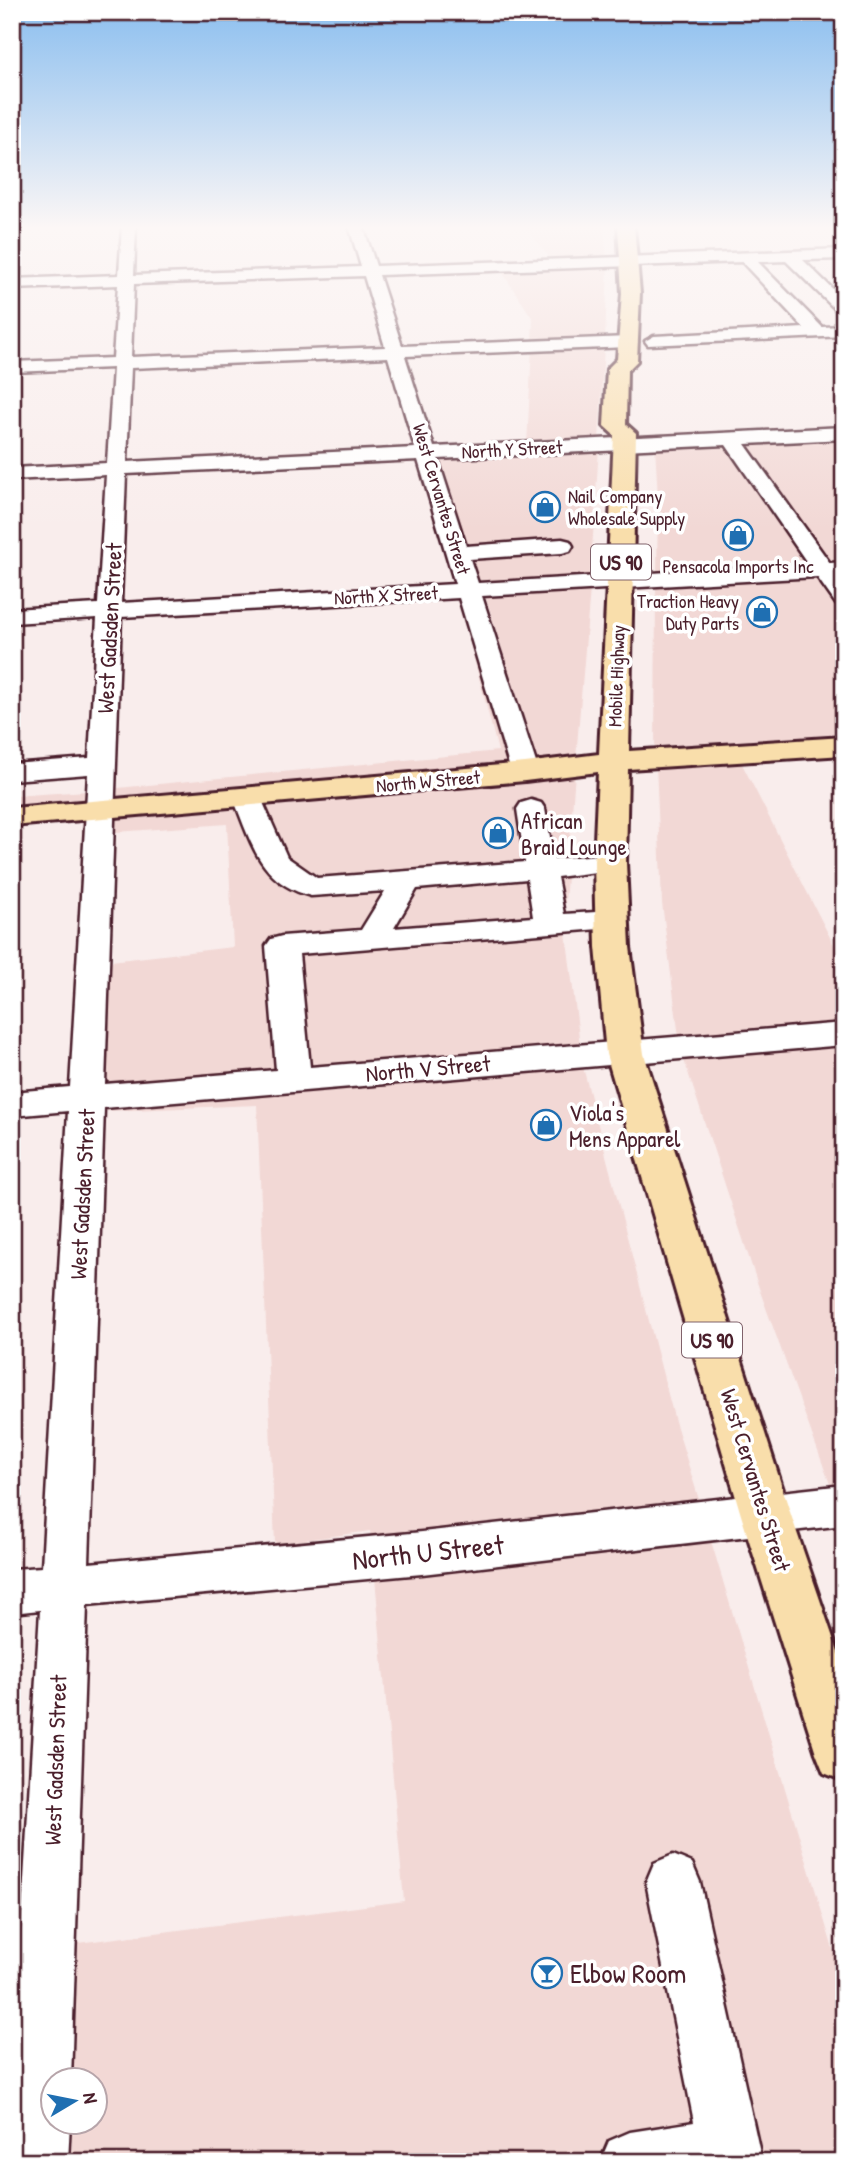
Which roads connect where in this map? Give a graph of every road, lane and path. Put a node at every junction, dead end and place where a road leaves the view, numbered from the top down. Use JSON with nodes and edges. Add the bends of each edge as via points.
{"nodes":[{"id":1,"x":124,"y":327,"type":"edge"},
{"id":2,"x":389,"y":327,"type":"edge"},
{"id":3,"x":628,"y":327,"type":"edge"},
{"id":4,"x":813,"y":327,"type":"edge"},
{"id":5,"x":844,"y":331,"type":"edge"},
{"id":6,"x":817,"y":332,"type":"junction"},
{"id":7,"x":654,"y":341,"type":"dead end"},
{"id":8,"x":396,"y":350,"type":"junction"},
{"id":9,"x":628,"y":351,"type":"junction"},
{"id":10,"x":122,"y":362,"type":"junction"},
{"id":11,"x":12,"y":367,"type":"edge"},
{"id":12,"x":826,"y":416,"type":"dead end"},
{"id":13,"x":631,"y":426,"type":"junction"},
{"id":14,"x":842,"y":433,"type":"edge"},
{"id":15,"x":732,"y":439,"type":"junction"},
{"id":16,"x":426,"y":453,"type":"junction"},
{"id":17,"x":118,"y":468,"type":"junction"},
{"id":18,"x":12,"y":474,"type":"edge"},
{"id":19,"x":562,"y":546,"type":"dead end"},
{"id":20,"x":458,"y":552,"type":"junction"},
{"id":21,"x":834,"y":570,"type":"edge"},
{"id":22,"x":620,"y":583,"type":"junction"},
{"id":23,"x":470,"y":591,"type":"junction"},
{"id":24,"x":844,"y":599,"type":"edge"},
{"id":25,"x":109,"y":611,"type":"junction"},
{"id":26,"x":12,"y":615,"type":"edge"},
{"id":27,"x":844,"y":746,"type":"edge"},
{"id":28,"x":613,"y":761,"type":"junction"},
{"id":29,"x":103,"y":765,"type":"junction"},
{"id":30,"x":12,"y":772,"type":"edge"},
{"id":31,"x":525,"y":772,"type":"junction"},
{"id":32,"x":247,"y":798,"type":"junction"},
{"id":33,"x":531,"y":809,"type":"dead end"},
{"id":34,"x":101,"y":811,"type":"junction"},
{"id":35,"x":12,"y":817,"type":"edge"},
{"id":36,"x":610,"y":863,"type":"junction"},
{"id":37,"x":541,"y":869,"type":"junction"},
{"id":38,"x":407,"y":881,"type":"junction"},
{"id":39,"x":311,"y":887,"type":"junction"},
{"id":40,"x":612,"y":920,"type":"junction"},
{"id":41,"x":550,"y":925,"type":"junction"},
{"id":42,"x":372,"y":938,"type":"junction"},
{"id":43,"x":314,"y":942,"type":"junction"},
{"id":44,"x":844,"y":1034,"type":"edge"},
{"id":45,"x":625,"y":1054,"type":"junction"},
{"id":46,"x":294,"y":1079,"type":"junction"},
{"id":47,"x":87,"y":1098,"type":"junction"},
{"id":48,"x":12,"y":1104,"type":"edge"},
{"id":49,"x":844,"y":1505,"type":"edge"},
{"id":50,"x":766,"y":1515,"type":"junction"},
{"id":51,"x":63,"y":1585,"type":"junction"},
{"id":52,"x":12,"y":1591,"type":"edge"},
{"id":53,"x":844,"y":1753,"type":"edge"},
{"id":54,"x":673,"y":1882,"type":"dead end"},
{"id":55,"x":730,"y":2154,"type":"edge"},
{"id":56,"x":38,"y":2162,"type":"edge"},
{"id":57,"x":630,"y":2162,"type":"edge"}],
"edges":[{"from":1,"to":10,"type":"street","name":"West Gadsden Street"},
{"from":2,"to":8,"type":"street","name":"West Cervantes Street"},
{"from":3,"to":9,"type":"main road","name":"Mobile Highway","number":"US 90"},
{"from":4,"to":6,"type":"street"},
{"from":5,"to":6,"type":"street"},
{"from":6,"to":7,"type":"street"},
{"from":8,"to":9,"type":"street"},
{"from":8,"to":10,"type":"street"},
{"from":8,"to":16,"type":"street","name":"West Cervantes Street"},
{"from":9,"to":13,"type":"main road","name":"Mobile Highway","number":"US 90","via":[[635,370]]},
{"from":10,"to":11,"type":"street"},
{"from":10,"to":17,"type":"street","name":"West Gadsden Street"},
{"from":12,"to":14,"type":"street"},
{"from":13,"to":15,"type":"street","name":"North Y Street"},
{"from":13,"to":16,"type":"street","name":"North Y Street"},
{"from":13,"to":22,"type":"main road","name":"Mobile Highway","number":"US 90"},
{"from":14,"to":15,"type":"street","name":"North Y Street"},
{"from":15,"to":21,"type":"street"},
{"from":16,"to":17,"type":"street","name":"North Y Street"},
{"from":16,"to":20,"type":"street","name":"West Cervantes Street"},
{"from":17,"to":18,"type":"street","name":"North Y Street"},
{"from":17,"to":25,"type":"street","name":"West Gadsden Street"},
{"from":19,"to":20,"type":"street"},
{"from":20,"to":23,"type":"street","name":"West Cervantes Street"},
{"from":21,"to":22,"type":"street","name":"North X Street"},
{"from":21,"to":24,"type":"street"},
{"from":22,"to":23,"type":"street","name":"North X Street"},
{"from":22,"to":28,"type":"main road","name":"Mobile Highway","number":"US 90"},
{"from":23,"to":25,"type":"street","name":"North X Street"},
{"from":23,"to":31,"type":"street","name":"West Cervantes Street"},
{"from":25,"to":26,"type":"street","name":"North X Street"},
{"from":25,"to":29,"type":"street","name":"West Gadsden Street"},
{"from":27,"to":28,"type":"main road","name":"North W Street"},
{"from":28,"to":31,"type":"main road","name":"North W Street"},
{"from":28,"to":36,"type":"main road","name":"Mobile Highway","number":"US 90"},
{"from":29,"to":30,"type":"street"},
{"from":29,"to":34,"type":"street","name":"West Gadsden Street"},
{"from":31,"to":32,"type":"main road","name":"North W Street"},
{"from":32,"to":34,"type":"main road","name":"North W Street"},
{"from":32,"to":39,"type":"street","via":[[274,862]]},
{"from":33,"to":37,"type":"street"},
{"from":34,"to":35,"type":"main road","name":"North W Street"},
{"from":34,"to":47,"type":"street","name":"West Gadsden Street"},
{"from":36,"to":37,"type":"street"},
{"from":36,"to":40,"type":"main road","name":"Mobile Highway","number":"US 90"},
{"from":37,"to":38,"type":"street"},
{"from":37,"to":41,"type":"street"},
{"from":38,"to":39,"type":"street"},
{"from":38,"to":42,"type":"street"},
{"from":39,"to":43,"type":"street"},
{"from":40,"to":41,"type":"street"},
{"from":40,"to":45,"type":"main road","name":"West Cervantes Street","number":"US 90"},
{"from":41,"to":42,"type":"street"},
{"from":42,"to":43,"type":"street"},
{"from":43,"to":46,"type":"street","via":[[282,946]]},
{"from":44,"to":45,"type":"street","name":"North V Street"},
{"from":45,"to":46,"type":"street","name":"North V Street"},
{"from":45,"to":50,"type":"main road","name":"West Cervantes Street","number":"US 90"},
{"from":46,"to":47,"type":"street","name":"North V Street"},
{"from":47,"to":48,"type":"street","name":"North V Street"},
{"from":47,"to":51,"type":"street","name":"West Gadsden Street"},
{"from":49,"to":50,"type":"street","name":"North U Street"},
{"from":50,"to":51,"type":"street","name":"North U Street","via":[[422,1553]]},
{"from":50,"to":53,"type":"main road","name":"West Cervantes Street","number":"US 90"},
{"from":51,"to":52,"type":"street","name":"North U Street"},
{"from":51,"to":56,"type":"street","name":"West Gadsden Street"},
{"from":54,"to":55,"type":"street"},
{"from":55,"to":57,"type":"street"}]}
